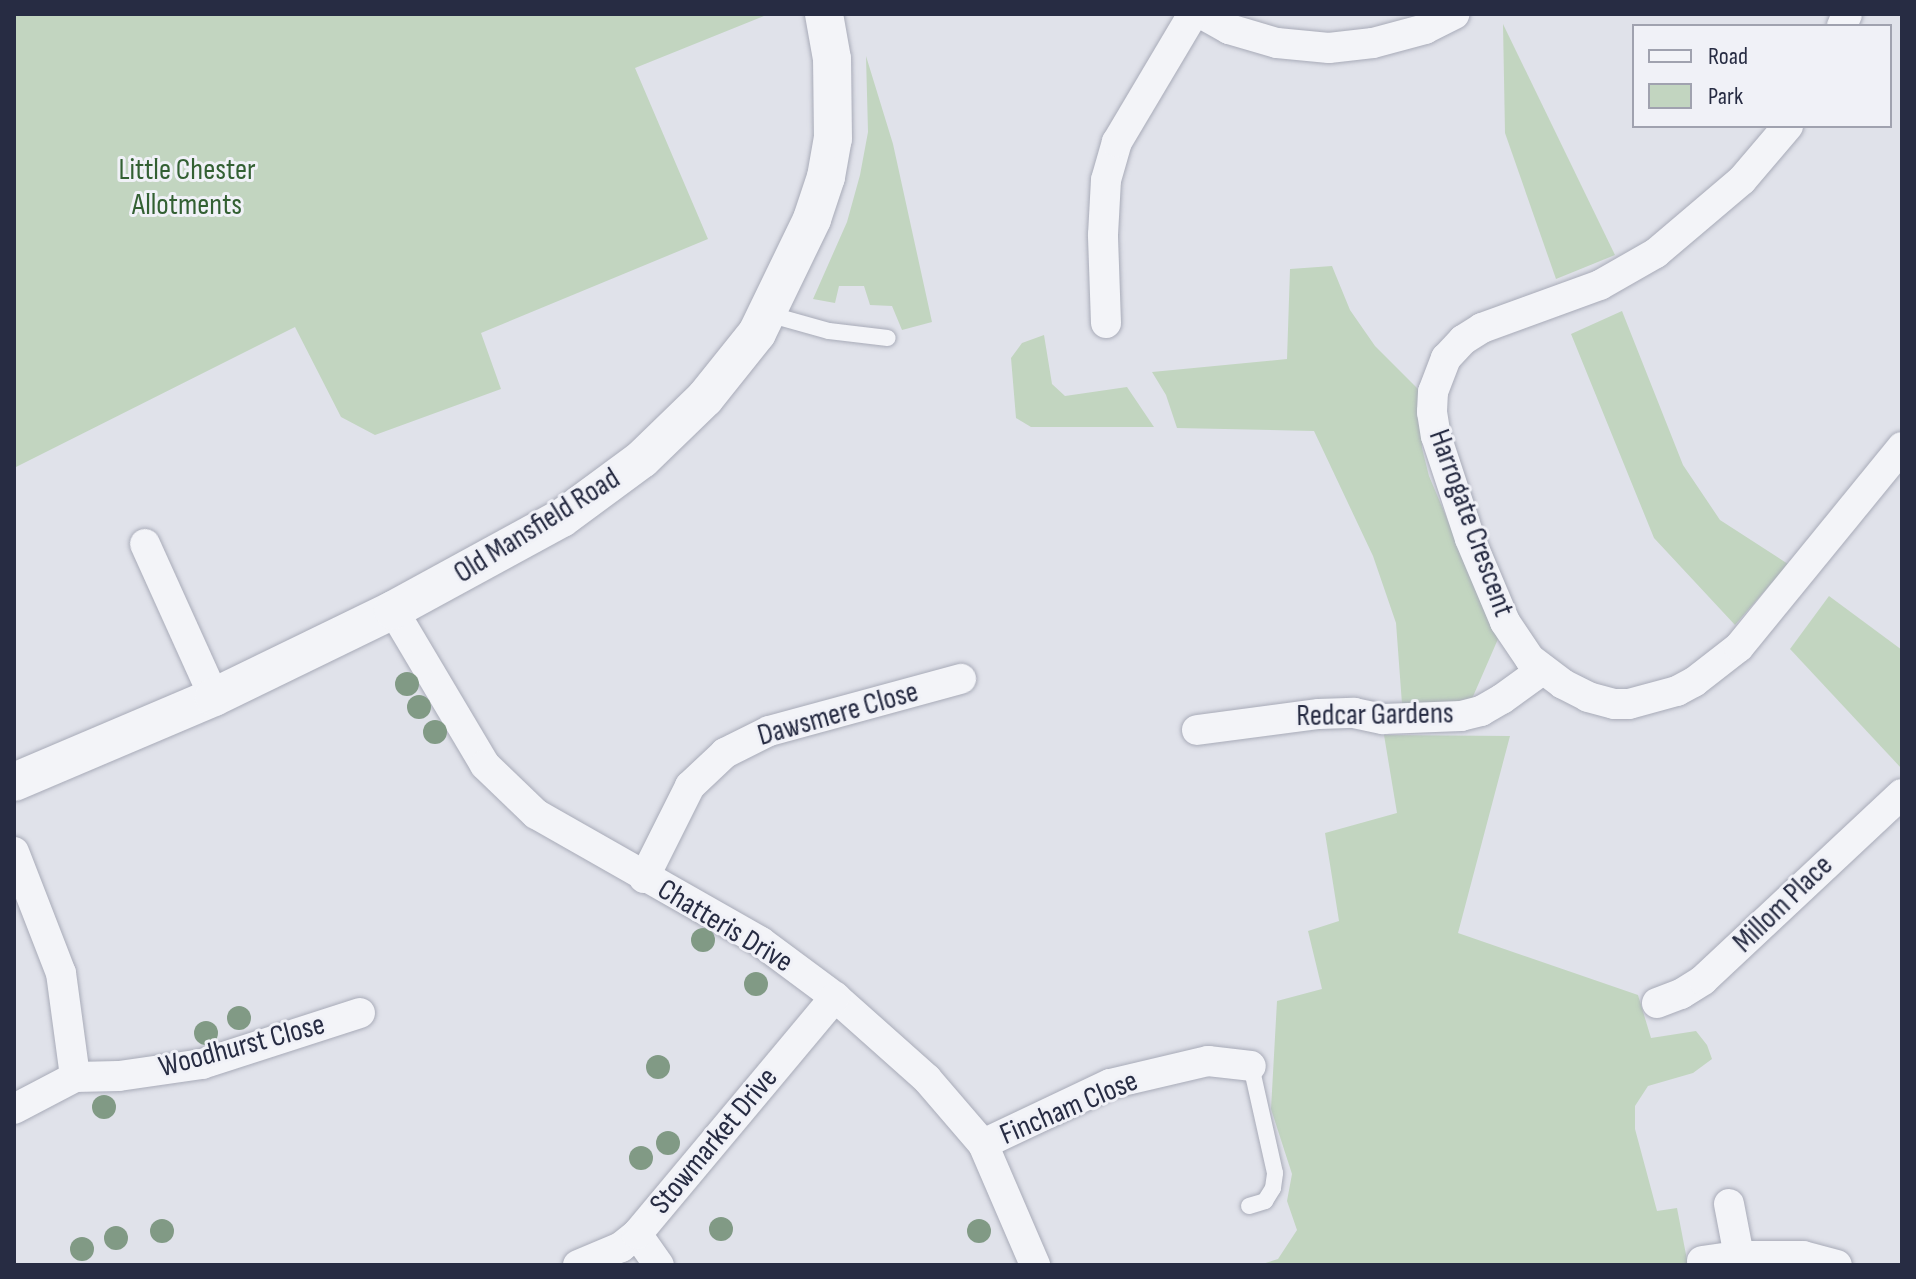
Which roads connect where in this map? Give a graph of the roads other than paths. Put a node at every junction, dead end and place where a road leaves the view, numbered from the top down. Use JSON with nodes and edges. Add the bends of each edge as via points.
{"nodes":[{"id":1,"x":824,"y":14,"type":"edge"},
{"id":2,"x":1193,"y":14,"type":"edge"},
{"id":3,"x":1202,"y":14,"type":"edge"},
{"id":4,"x":1454,"y":14,"type":"edge"},
{"id":5,"x":1786,"y":128,"type":"edge"},
{"id":6,"x":768,"y":314,"type":"junction"},
{"id":7,"x":1106,"y":323,"type":"dead end"},
{"id":8,"x":888,"y":338,"type":"dead end"},
{"id":9,"x":1902,"y":447,"type":"edge"},
{"id":10,"x":145,"y":544,"type":"dead end"},
{"id":11,"x":393,"y":610,"type":"junction"},
{"id":12,"x":1542,"y":670,"type":"junction"},
{"id":13,"x":961,"y":679,"type":"dead end"},
{"id":14,"x":214,"y":697,"type":"junction"},
{"id":15,"x":1197,"y":730,"type":"dead end"},
{"id":16,"x":14,"y":782,"type":"edge"},
{"id":17,"x":1902,"y":794,"type":"edge"},
{"id":18,"x":14,"y":852,"type":"edge"},
{"id":19,"x":644,"y":878,"type":"junction"},
{"id":20,"x":835,"y":997,"type":"junction"},
{"id":21,"x":1657,"y":1003,"type":"dead end"},
{"id":22,"x":360,"y":1013,"type":"dead end"},
{"id":23,"x":1251,"y":1066,"type":"joint"},
{"id":24,"x":75,"y":1077,"type":"junction"},
{"id":25,"x":14,"y":1109,"type":"edge"},
{"id":26,"x":983,"y":1144,"type":"junction"},
{"id":27,"x":1729,"y":1204,"type":"dead end"},
{"id":28,"x":1249,"y":1206,"type":"dead end"},
{"id":29,"x":637,"y":1234,"type":"junction"},
{"id":30,"x":1739,"y":1256,"type":"junction"},
{"id":31,"x":1702,"y":1261,"type":"dead end"},
{"id":32,"x":578,"y":1265,"type":"edge"},
{"id":33,"x":659,"y":1265,"type":"edge"},
{"id":34,"x":1035,"y":1265,"type":"edge"},
{"id":35,"x":1837,"y":1265,"type":"edge"}],
"edges":[{"from":1,"to":6,"type":"street","name":"Old Mansfield Road","via":[[835,103],[826,177]]},
{"from":2,"to":7,"type":"street","via":[[1117,142],[1106,180]]},
{"from":3,"to":4,"type":"street","via":[[1229,29],[1277,43],[1329,48],[1373,43]]},
{"from":5,"to":12,"type":"street","name":"Harrogate Crescent","via":[[1742,180],[1656,253],[1600,285],[1482,328],[1455,348],[1440,370],[1432,402],[1434,424],[1465,525],[1505,622]]},
{"from":6,"to":8,"type":"lane","via":[[829,331]]},
{"from":6,"to":11,"type":"street","name":"Old Mansfield Road","via":[[732,369],[705,398],[606,488],[503,553]]},
{"from":9,"to":12,"type":"street","name":"Harrogate Crescent","via":[[1739,647],[1694,682],[1656,697],[1614,704],[1588,697]]},
{"from":10,"to":14,"type":"street"},
{"from":11,"to":14,"type":"street","name":"Old Mansfield Road"},
{"from":11,"to":19,"type":"street","name":"Chatteris Drive","via":[[467,739],[504,786],[536,814]]},
{"from":12,"to":15,"type":"street","name":"Redcar Gardens","via":[[1481,711],[1461,716],[1383,719],[1319,714]]},
{"from":13,"to":19,"type":"street","name":"Dawsmere Close","via":[[769,731],[725,753],[690,786]]},
{"from":14,"to":16,"type":"street","name":"Old Mansfield Road"},
{"from":17,"to":21,"type":"street","name":"Millom Place","via":[[1703,980]]},
{"from":18,"to":24,"type":"street","via":[[61,973]]},
{"from":19,"to":20,"type":"street","name":"Chatteris Drive","via":[[761,942]]},
{"from":20,"to":26,"type":"street","name":"Chatteris Drive","via":[[927,1079]]},
{"from":20,"to":29,"type":"street","name":"Stowmarket Drive"},
{"from":22,"to":24,"type":"street","name":"Woodhurst Close","via":[[202,1064]]},
{"from":23,"to":26,"type":"street","name":"Fincham Close","via":[[1208,1061],[1110,1084]]},
{"from":23,"to":28,"type":"lane","via":[[1275,1173],[1265,1201]]},
{"from":24,"to":25,"type":"street","name":"Woodhurst Close"},
{"from":26,"to":34,"type":"street","name":"Chatteris Drive"},
{"from":27,"to":30,"type":"street"},
{"from":29,"to":32,"type":"street","name":"Stowmarket Drive","via":[[621,1247]]},
{"from":29,"to":33,"type":"street"},
{"from":30,"to":31,"type":"street"},
{"from":30,"to":35,"type":"street","via":[[1803,1256]]}]}
